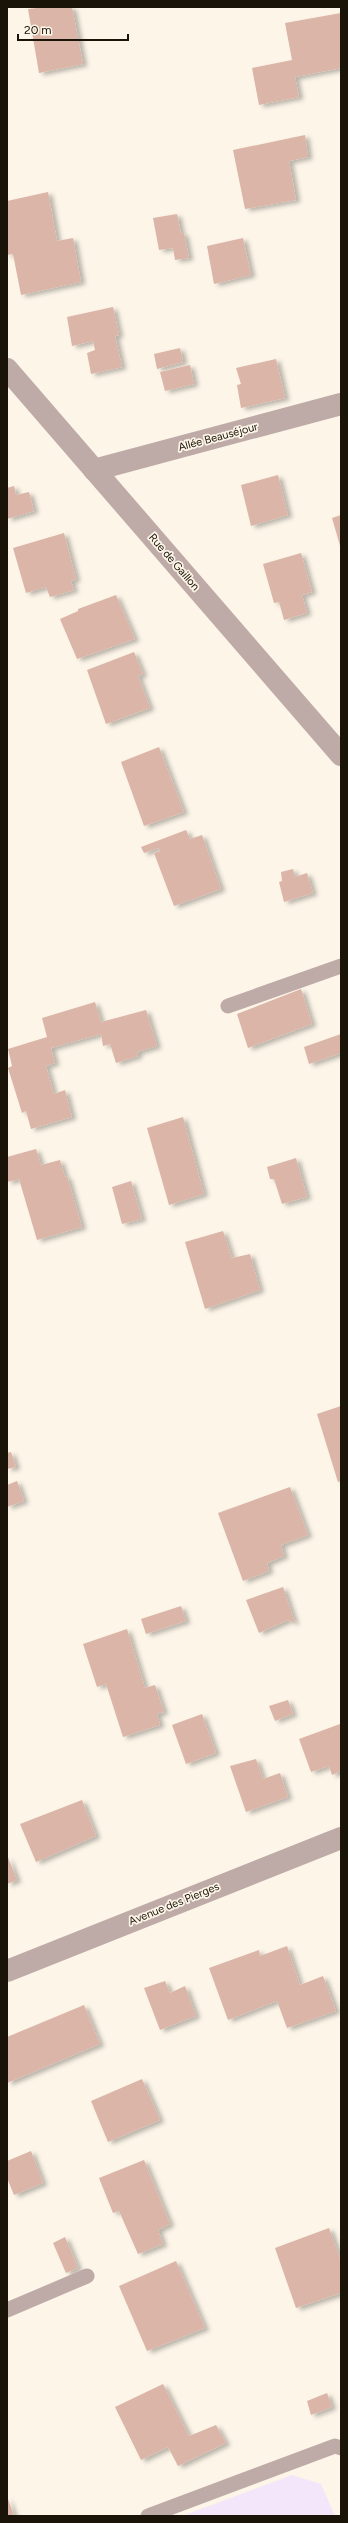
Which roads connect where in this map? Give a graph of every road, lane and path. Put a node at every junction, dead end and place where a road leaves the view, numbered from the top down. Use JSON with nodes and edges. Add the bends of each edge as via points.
{"nodes":[{"id":1,"x":7,"y":369,"type":"edge"},
{"id":2,"x":341,"y":404,"type":"edge"},
{"id":3,"x":94,"y":470,"type":"junction"},
{"id":4,"x":341,"y":755,"type":"edge"},
{"id":5,"x":341,"y":966,"type":"edge"},
{"id":6,"x":228,"y":1006,"type":"dead end"},
{"id":7,"x":341,"y":1838,"type":"edge"},
{"id":8,"x":7,"y":1971,"type":"edge"},
{"id":9,"x":87,"y":2276,"type":"dead end"},
{"id":10,"x":7,"y":2310,"type":"edge"},
{"id":11,"x":341,"y":2448,"type":"edge"},
{"id":12,"x":148,"y":2516,"type":"edge"}],
"edges":[{"from":1,"to":3,"type":"street","name":"Rue de Gaillon"},
{"from":2,"to":3,"type":"street","name":"Allée Beauséjour"},
{"from":3,"to":4,"type":"street","name":"Rue de Gaillon"},
{"from":5,"to":6,"type":"lane"},
{"from":7,"to":8,"type":"street","name":"Avenue des Pierges"},
{"from":9,"to":10,"type":"lane"},
{"from":11,"to":12,"type":"lane","via":[[336,2446]]}]}
